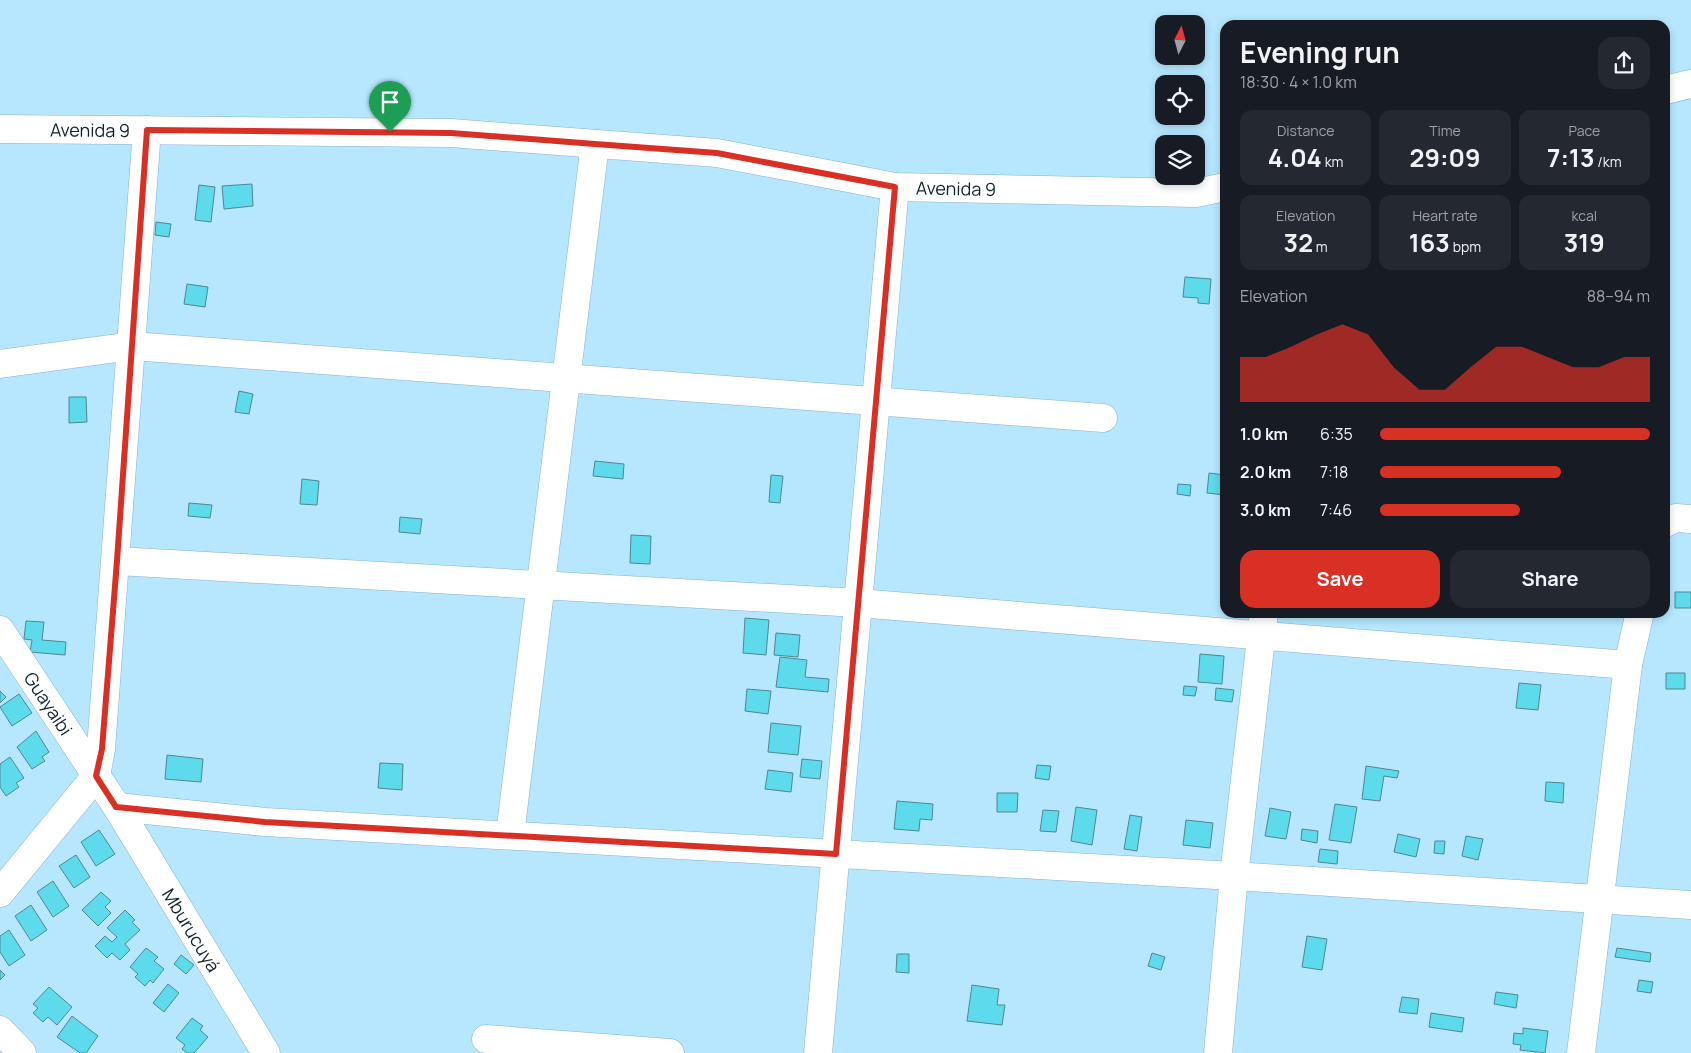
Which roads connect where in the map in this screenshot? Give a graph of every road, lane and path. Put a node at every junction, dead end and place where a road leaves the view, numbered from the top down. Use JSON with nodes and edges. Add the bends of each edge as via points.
{"nodes":[{"id":1,"x":1691,"y":84,"type":"edge"},
{"id":2,"x":1670,"y":89,"type":"edge"},
{"id":3,"x":0,"y":129,"type":"edge"},
{"id":4,"x":147,"y":130,"type":"junction"},
{"id":5,"x":595,"y":144,"type":"junction"},
{"id":6,"x":895,"y":187,"type":"junction"},
{"id":7,"x":1220,"y":188,"type":"edge"},
{"id":8,"x":132,"y":346,"type":"junction"},
{"id":9,"x":0,"y":364,"type":"edge"},
{"id":10,"x":566,"y":378,"type":"junction"},
{"id":11,"x":876,"y":401,"type":"junction"},
{"id":12,"x":1103,"y":418,"type":"dead end"},
{"id":13,"x":1691,"y":519,"type":"edge"},
{"id":14,"x":1670,"y":521,"type":"edge"},
{"id":15,"x":117,"y":561,"type":"junction"},
{"id":16,"x":541,"y":585,"type":"junction"},
{"id":17,"x":858,"y":603,"type":"junction"},
{"id":18,"x":1639,"y":618,"type":"edge"},
{"id":19,"x":1263,"y":624,"type":"edge"},
{"id":20,"x":0,"y":630,"type":"edge"},
{"id":21,"x":1628,"y":665,"type":"junction"},
{"id":22,"x":96,"y":776,"type":"junction"},
{"id":23,"x":116,"y":807,"type":"junction"},
{"id":24,"x":510,"y":835,"type":"junction"},
{"id":25,"x":836,"y":854,"type":"junction"},
{"id":26,"x":1234,"y":876,"type":"junction"},
{"id":27,"x":0,"y":893,"type":"edge"},
{"id":28,"x":1599,"y":901,"type":"junction"},
{"id":29,"x":1691,"y":905,"type":"edge"},
{"id":30,"x":0,"y":1030,"type":"edge"},
{"id":31,"x":486,"y":1040,"type":"dead end"},
{"id":32,"x":22,"y":1053,"type":"edge"},
{"id":33,"x":266,"y":1053,"type":"edge"},
{"id":34,"x":670,"y":1053,"type":"edge"},
{"id":35,"x":818,"y":1053,"type":"edge"},
{"id":36,"x":1218,"y":1053,"type":"edge"},
{"id":37,"x":1581,"y":1053,"type":"edge"}],
"edges":[{"from":1,"to":2,"type":"street"},
{"from":3,"to":4,"type":"street","name":"Avenida 9"},
{"from":4,"to":5,"type":"street","name":"Avenida 9","via":[[451,133]]},
{"from":4,"to":8,"type":"street"},
{"from":5,"to":6,"type":"street","name":"Avenida 9","via":[[717,153]]},
{"from":5,"to":10,"type":"street"},
{"from":6,"to":7,"type":"street","name":"Avenida 9","via":[[1196,193]]},
{"from":6,"to":11,"type":"street"},
{"from":8,"to":9,"type":"street"},
{"from":8,"to":10,"type":"street"},
{"from":8,"to":15,"type":"street"},
{"from":10,"to":11,"type":"street"},
{"from":10,"to":16,"type":"street"},
{"from":11,"to":12,"type":"street"},
{"from":11,"to":17,"type":"street"},
{"from":13,"to":14,"type":"street"},
{"from":15,"to":16,"type":"street"},
{"from":15,"to":22,"type":"street","via":[[102,749]]},
{"from":16,"to":17,"type":"street"},
{"from":16,"to":24,"type":"street"},
{"from":17,"to":19,"type":"street"},
{"from":17,"to":25,"type":"street"},
{"from":18,"to":21,"type":"street"},
{"from":19,"to":21,"type":"street"},
{"from":19,"to":26,"type":"street"},
{"from":20,"to":22,"type":"street","name":"Guayaibi"},
{"from":21,"to":28,"type":"street"},
{"from":22,"to":23,"type":"street","name":"Guayaibi"},
{"from":22,"to":27,"type":"street"},
{"from":23,"to":24,"type":"street","via":[[265,822]]},
{"from":23,"to":33,"type":"street","name":"Mburucuyá"},
{"from":24,"to":25,"type":"street"},
{"from":25,"to":26,"type":"street"},
{"from":25,"to":35,"type":"street"},
{"from":26,"to":28,"type":"street"},
{"from":26,"to":36,"type":"street"},
{"from":28,"to":29,"type":"street"},
{"from":28,"to":37,"type":"street"},
{"from":30,"to":32,"type":"street"},
{"from":31,"to":34,"type":"street"}]}
